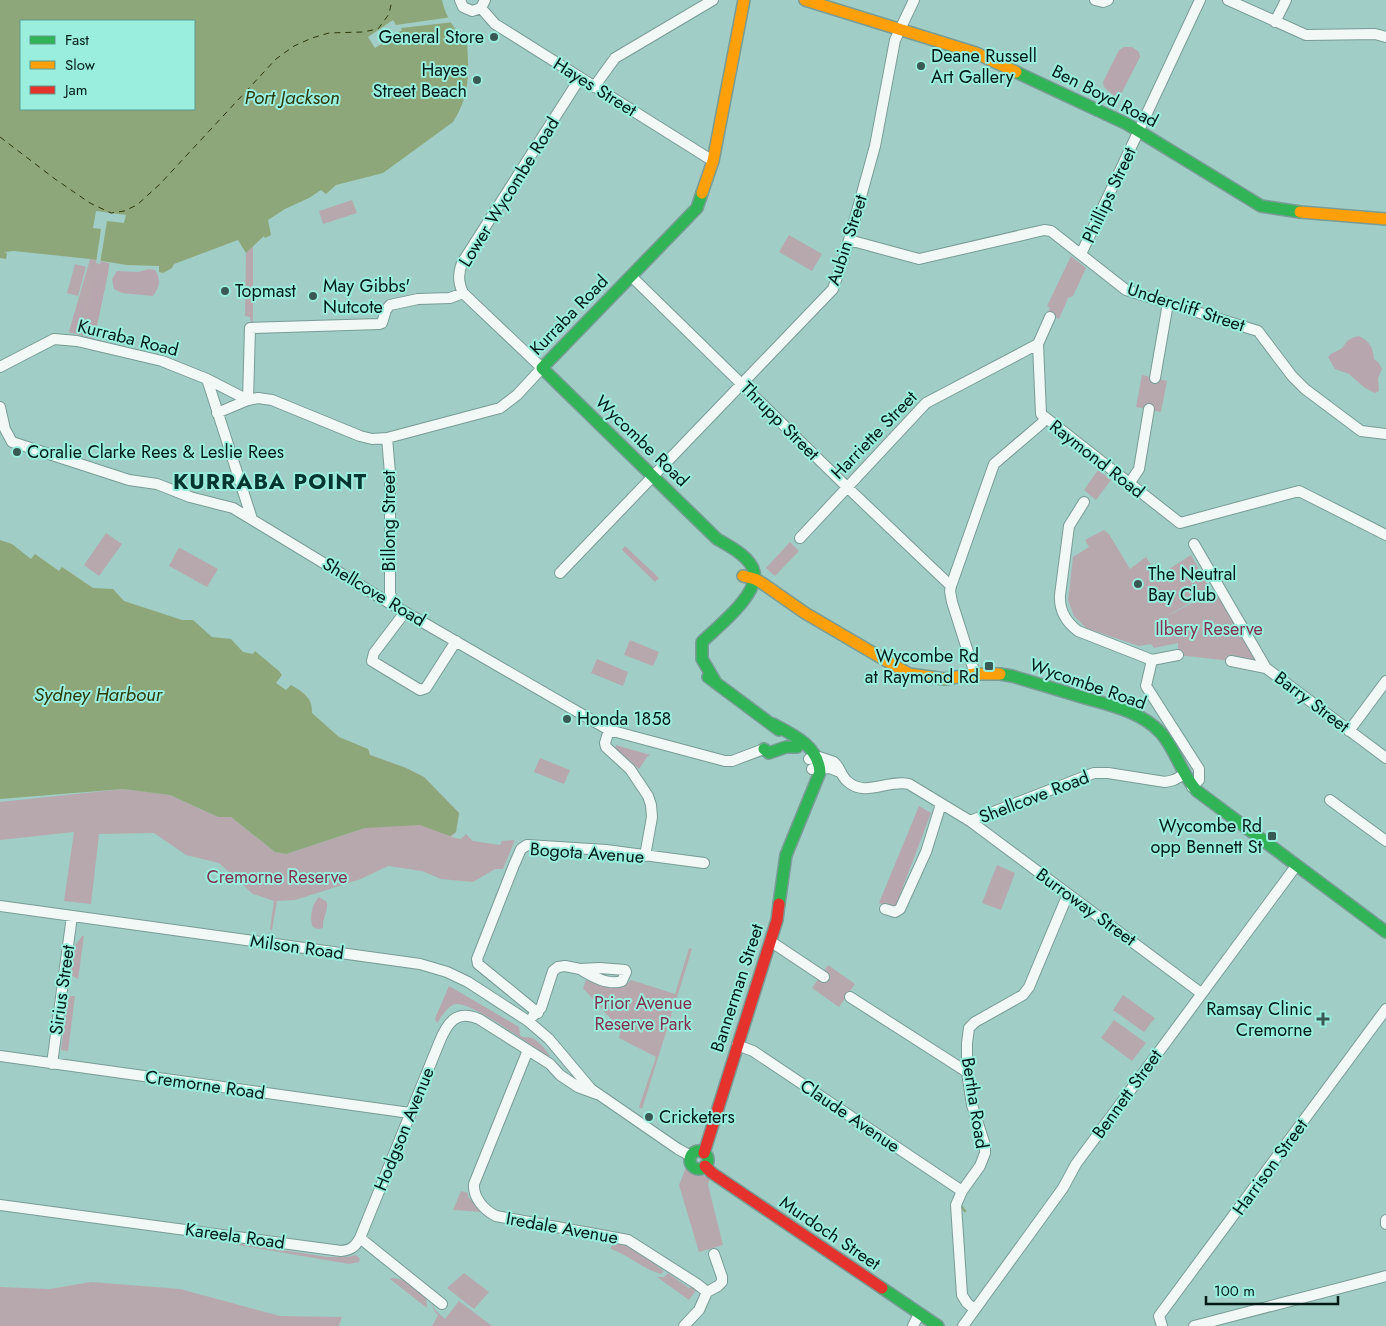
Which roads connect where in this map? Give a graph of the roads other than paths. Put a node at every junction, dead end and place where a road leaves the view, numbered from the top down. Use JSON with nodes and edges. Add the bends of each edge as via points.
{"nodes":[{"id":1,"x":460,"y":0,"type":"edge"},
{"id":2,"x":713,"y":0,"type":"edge"},
{"id":3,"x":744,"y":0,"type":"edge"},
{"id":4,"x":804,"y":0,"type":"edge"},
{"id":5,"x":914,"y":0,"type":"edge"},
{"id":6,"x":1095,"y":0,"type":"edge"},
{"id":7,"x":1108,"y":0,"type":"edge"},
{"id":8,"x":1200,"y":0,"type":"edge"},
{"id":9,"x":1228,"y":0,"type":"edge"},
{"id":10,"x":1286,"y":0,"type":"edge"},
{"id":11,"x":483,"y":4,"type":"edge"},
{"id":12,"x":1276,"y":22,"type":"junction"},
{"id":13,"x":899,"y":30,"type":"junction"},
{"id":14,"x":1386,"y":37,"type":"edge"},
{"id":15,"x":580,"y":78,"type":"junction"},
{"id":16,"x":594,"y":87,"type":"junction"},
{"id":17,"x":1139,"y":131,"type":"junction"},
{"id":18,"x":713,"y":161,"type":"junction"},
{"id":19,"x":1386,"y":218,"type":"edge"},
{"id":20,"x":849,"y":240,"type":"junction"},
{"id":21,"x":1081,"y":254,"type":"junction"},
{"id":22,"x":631,"y":276,"type":"junction"},
{"id":23,"x":463,"y":293,"type":"junction"},
{"id":24,"x":1168,"y":303,"type":"junction"},
{"id":25,"x":1050,"y":317,"type":"dead end"},
{"id":26,"x":1038,"y":344,"type":"junction"},
{"id":27,"x":0,"y":367,"type":"edge"},
{"id":28,"x":542,"y":368,"type":"junction"},
{"id":29,"x":1155,"y":378,"type":"dead end"},
{"id":30,"x":207,"y":379,"type":"junction"},
{"id":31,"x":742,"y":384,"type":"junction"},
{"id":32,"x":248,"y":400,"type":"junction"},
{"id":33,"x":0,"y":407,"type":"edge"},
{"id":34,"x":1149,"y":409,"type":"dead end"},
{"id":35,"x":217,"y":413,"type":"junction"},
{"id":36,"x":1045,"y":418,"type":"junction"},
{"id":37,"x":1386,"y":434,"type":"edge"},
{"id":38,"x":386,"y":438,"type":"junction"},
{"id":39,"x":652,"y":476,"type":"junction"},
{"id":40,"x":1129,"y":484,"type":"junction"},
{"id":41,"x":848,"y":488,"type":"junction"},
{"id":42,"x":1084,"y":502,"type":"dead end"},
{"id":43,"x":252,"y":519,"type":"junction"},
{"id":44,"x":1386,"y":535,"type":"edge"},
{"id":45,"x":717,"y":538,"type":"junction"},
{"id":46,"x":800,"y":538,"type":"dead end"},
{"id":47,"x":1194,"y":544,"type":"dead end"},
{"id":48,"x":560,"y":573,"type":"dead end"},
{"id":49,"x":743,"y":576,"type":"junction"},
{"id":50,"x":755,"y":579,"type":"junction"},
{"id":51,"x":951,"y":586,"type":"junction"},
{"id":52,"x":393,"y":604,"type":"junction"},
{"id":53,"x":405,"y":612,"type":"junction"},
{"id":54,"x":456,"y":641,"type":"junction"},
{"id":55,"x":1178,"y":655,"type":"dead end"},
{"id":56,"x":1152,"y":660,"type":"junction"},
{"id":57,"x":1231,"y":661,"type":"dead end"},
{"id":58,"x":1266,"y":668,"type":"junction"},
{"id":59,"x":975,"y":674,"type":"junction"},
{"id":60,"x":1386,"y":680,"type":"edge"},
{"id":61,"x":715,"y":681,"type":"junction"},
{"id":62,"x":773,"y":724,"type":"junction"},
{"id":63,"x":609,"y":730,"type":"junction"},
{"id":64,"x":1349,"y":731,"type":"junction"},
{"id":65,"x":797,"y":747,"type":"junction"},
{"id":66,"x":764,"y":749,"type":"joint"},
{"id":67,"x":1386,"y":758,"type":"edge"},
{"id":68,"x":815,"y":763,"type":"junction"},
{"id":69,"x":1184,"y":775,"type":"junction"},
{"id":70,"x":1192,"y":787,"type":"junction"},
{"id":71,"x":1330,"y":800,"type":"dead end"},
{"id":72,"x":942,"y":804,"type":"junction"},
{"id":73,"x":970,"y":821,"type":"junction"},
{"id":74,"x":1386,"y":841,"type":"edge"},
{"id":75,"x":645,"y":856,"type":"junction"},
{"id":76,"x":704,"y":863,"type":"dead end"},
{"id":77,"x":1296,"y":866,"type":"junction"},
{"id":78,"x":1068,"y":894,"type":"junction"},
{"id":79,"x":0,"y":906,"type":"edge"},
{"id":80,"x":885,"y":909,"type":"dead end"},
{"id":81,"x":72,"y":916,"type":"junction"},
{"id":82,"x":1386,"y":932,"type":"edge"},
{"id":83,"x":770,"y":941,"type":"junction"},
{"id":84,"x":580,"y":969,"type":"dead end"},
{"id":85,"x":824,"y":977,"type":"dead end"},
{"id":86,"x":1201,"y":993,"type":"junction"},
{"id":87,"x":850,"y":997,"type":"dead end"},
{"id":88,"x":1386,"y":1009,"type":"edge"},
{"id":89,"x":538,"y":1013,"type":"junction"},
{"id":90,"x":528,"y":1020,"type":"junction"},
{"id":91,"x":737,"y":1045,"type":"junction"},
{"id":92,"x":528,"y":1050,"type":"junction"},
{"id":93,"x":0,"y":1056,"type":"edge"},
{"id":94,"x":565,"y":1058,"type":"junction"},
{"id":95,"x":52,"y":1064,"type":"junction"},
{"id":96,"x":550,"y":1064,"type":"junction"},
{"id":97,"x":967,"y":1072,"type":"junction"},
{"id":98,"x":597,"y":1094,"type":"junction"},
{"id":99,"x":410,"y":1112,"type":"junction"},
{"id":100,"x":704,"y":1153,"type":"junction"},
{"id":101,"x":691,"y":1156,"type":"junction"},
{"id":102,"x":705,"y":1166,"type":"junction"},
{"id":103,"x":962,"y":1191,"type":"junction"},
{"id":104,"x":0,"y":1205,"type":"edge"},
{"id":105,"x":360,"y":1238,"type":"junction"},
{"id":106,"x":714,"y":1254,"type":"dead end"},
{"id":107,"x":1386,"y":1276,"type":"edge"},
{"id":108,"x":707,"y":1292,"type":"junction"},
{"id":109,"x":442,"y":1304,"type":"dead end"},
{"id":110,"x":974,"y":1310,"type":"junction"},
{"id":111,"x":919,"y":1314,"type":"junction"},
{"id":112,"x":1160,"y":1321,"type":"edge"},
{"id":113,"x":687,"y":1325,"type":"edge"},
{"id":114,"x":913,"y":1326,"type":"edge"},
{"id":115,"x":938,"y":1326,"type":"edge"},
{"id":116,"x":963,"y":1326,"type":"edge"},
{"id":117,"x":1194,"y":1326,"type":"edge"}],
"edges":[{"from":1,"to":11,"type":"street","name":"Hayes Street","via":[[468,10],[475,11]]},
{"from":2,"to":16,"type":"street","via":[[615,58]]},
{"from":3,"to":18,"type":"main road","name":"Kurraba Road"},
{"from":4,"to":13,"type":"main road","name":"Ben Boyd Road"},
{"from":5,"to":13,"type":"street","name":"Aubin Street"},
{"from":6,"to":7,"type":"street"},
{"from":8,"to":17,"type":"street","name":"Phillips Street"},
{"from":9,"to":12,"type":"street"},
{"from":10,"to":12,"type":"street"},
{"from":11,"to":15,"type":"street","name":"Hayes Street","via":[[495,24]]},
{"from":12,"to":14,"type":"street","via":[[1306,36],[1375,34]]},
{"from":13,"to":17,"type":"main road","name":"Ben Boyd Road","via":[[976,53]]},
{"from":13,"to":20,"type":"street","name":"Aubin Street","via":[[875,146]]},
{"from":15,"to":16,"type":"street","name":"Hayes Street"},
{"from":15,"to":23,"type":"street","name":"Lower Wycombe Road","via":[[462,263],[459,280]]},
{"from":16,"to":18,"type":"street","name":"Hayes Street"},
{"from":17,"to":19,"type":"main road","name":"Ben Boyd Road","via":[[1261,206]]},
{"from":17,"to":21,"type":"street","name":"Phillips Street"},
{"from":18,"to":22,"type":"main road","name":"Kurraba Road","via":[[693,214]]},
{"from":20,"to":21,"type":"street","name":"Undercliff Street","via":[[919,259],[1047,230]]},
{"from":20,"to":31,"type":"street","name":"Aubin Street","via":[[833,289]]},
{"from":21,"to":24,"type":"street","name":"Undercliff Street","via":[[1126,290]]},
{"from":22,"to":28,"type":"main road","name":"Kurraba Road"},
{"from":22,"to":31,"type":"street","name":"Thrupp Street"},
{"from":23,"to":28,"type":"street","name":"Lower Wycombe Road"},
{"from":23,"to":32,"type":"street","via":[[450,298],[395,304],[388,307],[379,324],[250,328]]},
{"from":24,"to":29,"type":"street"},
{"from":24,"to":37,"type":"street","name":"Undercliff Street","via":[[1258,331],[1305,389],[1361,431]]},
{"from":25,"to":26,"type":"street"},
{"from":26,"to":36,"type":"street","via":[[1041,414]]},
{"from":26,"to":41,"type":"street","name":"Harriette Street","via":[[926,403]]},
{"from":27,"to":30,"type":"street","name":"Kurraba Road","via":[[54,339],[77,341],[162,361]]},
{"from":28,"to":38,"type":"street","name":"Kurraba Road","via":[[508,404],[500,408]]},
{"from":28,"to":39,"type":"main road","name":"Wycombe Road"},
{"from":30,"to":32,"type":"street","name":"Kurraba Road"},
{"from":30,"to":35,"type":"street"},
{"from":31,"to":39,"type":"street","name":"Aubin Street"},
{"from":31,"to":41,"type":"street","name":"Thrupp Street"},
{"from":32,"to":35,"type":"street","name":"Kurraba Road"},
{"from":32,"to":38,"type":"street","name":"Kurraba Road","via":[[268,399],[360,436]]},
{"from":33,"to":43,"type":"street","name":"Shellcove Road","via":[[12,442],[129,480],[157,484],[190,497],[228,506]]},
{"from":34,"to":40,"type":"street","via":[[1139,469]]},
{"from":35,"to":43,"type":"street"},
{"from":36,"to":40,"type":"street","name":"Raymond Road"},
{"from":36,"to":51,"type":"street","name":"Raymond Road","via":[[994,464]]},
{"from":38,"to":52,"type":"street","name":"Billong Street","via":[[390,473],[390,592]]},
{"from":39,"to":45,"type":"main road","name":"Wycombe Road"},
{"from":39,"to":48,"type":"street","name":"Aubin Street"},
{"from":40,"to":44,"type":"street","name":"Raymond Road","via":[[1180,524],[1299,491]]},
{"from":41,"to":46,"type":"street","name":"Harriette Street"},
{"from":41,"to":51,"type":"street","name":"Thrupp Street"},
{"from":42,"to":56,"type":"street","via":[[1069,526],[1060,595],[1063,614],[1078,631]]},
{"from":43,"to":52,"type":"street","name":"Shellcove Road"},
{"from":45,"to":49,"type":"main road","name":"Wycombe Road"},
{"from":45,"to":50,"type":"main road","name":"Wycombe Road","via":[[749,564]]},
{"from":47,"to":58,"type":"street"},
{"from":49,"to":50,"type":"main road","name":"Wycombe Road"},
{"from":49,"to":61,"type":"main road","via":[[740,591],[703,627],[692,651],[693,663],[702,674]]},
{"from":50,"to":59,"type":"main road","name":"Wycombe Road","via":[[805,613],[909,674],[945,679]]},
{"from":50,"to":61,"type":"main road","via":[[747,597],[702,642],[700,660]]},
{"from":51,"to":59,"type":"street","name":"Raymond Road","via":[[952,602]]},
{"from":52,"to":53,"type":"street","name":"Shellcove Road"},
{"from":53,"to":54,"type":"street","name":"Shellcove Road"},
{"from":53,"to":54,"type":"street","via":[[374,653],[372,661],[420,690],[426,688]]},
{"from":54,"to":63,"type":"street","name":"Shellcove Road"},
{"from":55,"to":56,"type":"street"},
{"from":56,"to":70,"type":"street","via":[[1146,686],[1199,769],[1199,780]]},
{"from":57,"to":58,"type":"street","name":"Barry Street"},
{"from":58,"to":64,"type":"street","name":"Barry Street"},
{"from":59,"to":69,"type":"main road","name":"Wycombe Road","via":[[1012,676],[1136,714],[1163,736]]},
{"from":60,"to":64,"type":"street"},
{"from":61,"to":62,"type":"main road"},
{"from":62,"to":65,"type":"main road"},
{"from":62,"to":68,"type":"main road","via":[[804,743]]},
{"from":63,"to":66,"type":"street","name":"Shellcove Road","via":[[725,761]]},
{"from":63,"to":75,"type":"street","via":[[606,747],[630,769],[651,805]]},
{"from":64,"to":67,"type":"street","name":"Barry Street"},
{"from":65,"to":66,"type":"main road","via":[[769,752]]},
{"from":65,"to":68,"type":"main road"},
{"from":68,"to":72,"type":"street","name":"Shellcove Road","via":[[834,762],[849,783],[857,787],[905,783]]},
{"from":68,"to":83,"type":"main road","name":"Bannerman Street","via":[[786,858],[778,915]]},
{"from":69,"to":70,"type":"main road","name":"Wycombe Road"},
{"from":69,"to":73,"type":"street","name":"Shellcove Road","via":[[1165,782],[1094,773]]},
{"from":70,"to":77,"type":"main road","name":"Wycombe Road"},
{"from":71,"to":74,"type":"street"},
{"from":72,"to":73,"type":"street","name":"Shellcove Road"},
{"from":72,"to":80,"type":"street","via":[[926,852],[900,909],[894,912]]},
{"from":73,"to":78,"type":"street","name":"Burroway Street"},
{"from":75,"to":76,"type":"street","name":"Bogota Avenue"},
{"from":75,"to":89,"type":"street","name":"Bogota Avenue","via":[[527,845],[521,849],[477,959],[478,964]]},
{"from":77,"to":82,"type":"main road","name":"Wycombe Road"},
{"from":77,"to":86,"type":"street","name":"Bennett Street"},
{"from":78,"to":86,"type":"street","name":"Burroway Street"},
{"from":78,"to":97,"type":"street","name":"Bertha Road","via":[[1029,987],[1023,995],[969,1028]]},
{"from":79,"to":81,"type":"street","name":"Milson Road"},
{"from":81,"to":90,"type":"street","name":"Milson Road","via":[[420,964],[468,982]]},
{"from":81,"to":95,"type":"street","name":"Sirius Street"},
{"from":83,"to":85,"type":"street"},
{"from":83,"to":91,"type":"main road","name":"Bannerman Street"},
{"from":84,"to":89,"type":"street","via":[[564,966],[555,969]]},
{"from":86,"to":110,"type":"street","name":"Bennett Street"},
{"from":87,"to":97,"type":"street"},
{"from":88,"to":112,"type":"street","name":"Harrison Street"},
{"from":89,"to":90,"type":"street"},
{"from":90,"to":94,"type":"street","name":"Milson Road"},
{"from":91,"to":100,"type":"main road","name":"Bannerman Street"},
{"from":91,"to":103,"type":"street","name":"Claude Avenue","via":[[753,1051]]},
{"from":92,"to":96,"type":"street"},
{"from":92,"to":99,"type":"street","name":"Hodgson Avenue","via":[[485,1022],[462,1015],[443,1032]]},
{"from":92,"to":108,"type":"street","name":"Iredale Avenue","via":[[474,1184],[476,1197],[496,1216],[628,1240]]},
{"from":93,"to":95,"type":"street","name":"Cremorne Road"},
{"from":94,"to":96,"type":"street"},
{"from":94,"to":98,"type":"street"},
{"from":95,"to":99,"type":"street","name":"Cremorne Road"},
{"from":96,"to":98,"type":"street","via":[[578,1087]]},
{"from":97,"to":103,"type":"street","name":"Bertha Road","via":[[985,1153]]},
{"from":98,"to":101,"type":"street"},
{"from":99,"to":105,"type":"street","name":"Hodgson Avenue"},
{"from":100,"to":101,"type":"main road"},
{"from":100,"to":102,"type":"main road","via":[[707,1158]]},
{"from":101,"to":102,"type":"main road","via":[[693,1167]]},
{"from":102,"to":111,"type":"main road","name":"Murdoch Street"},
{"from":103,"to":110,"type":"street","name":"Bertha Road","via":[[956,1205],[962,1295]]},
{"from":104,"to":105,"type":"street","name":"Kareela Road","via":[[341,1251],[354,1248]]},
{"from":105,"to":109,"type":"street"},
{"from":106,"to":108,"type":"street","via":[[722,1282]]},
{"from":107,"to":117,"type":"street"},
{"from":108,"to":113,"type":"street"},
{"from":110,"to":116,"type":"street","name":"Bennett Street"},
{"from":111,"to":114,"type":"street"},
{"from":111,"to":115,"type":"main road","name":"Murdoch Street"}]}
